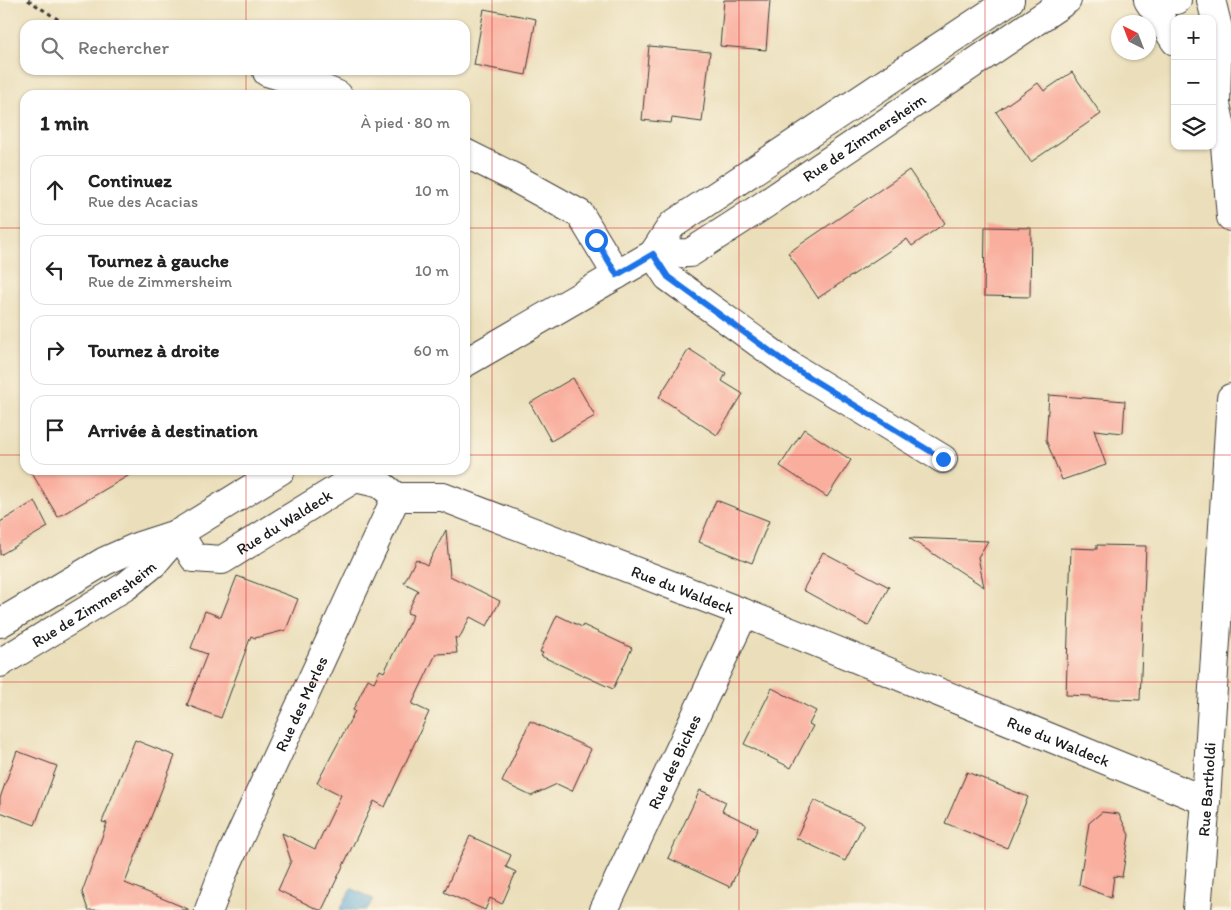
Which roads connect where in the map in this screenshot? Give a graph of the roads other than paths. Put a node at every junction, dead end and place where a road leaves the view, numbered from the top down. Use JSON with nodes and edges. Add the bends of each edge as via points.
{"nodes":[{"id":1,"x":1010,"y":0,"type":"edge"},
{"id":2,"x":1067,"y":0,"type":"edge"},
{"id":3,"x":1148,"y":0,"type":"edge"},
{"id":4,"x":1155,"y":0,"type":"edge"},
{"id":5,"x":1177,"y":0,"type":"edge"},
{"id":6,"x":1211,"y":0,"type":"edge"},
{"id":7,"x":1171,"y":35,"type":"edge"},
{"id":8,"x":1216,"y":64,"type":"edge"},
{"id":9,"x":277,"y":75,"type":"edge"},
{"id":10,"x":326,"y":90,"type":"edge"},
{"id":11,"x":1215,"y":105,"type":"edge"},
{"id":12,"x":470,"y":156,"type":"edge"},
{"id":13,"x":1231,"y":217,"type":"edge"},
{"id":14,"x":653,"y":254,"type":"junction"},
{"id":15,"x":617,"y":275,"type":"junction"},
{"id":16,"x":470,"y":360,"type":"edge"},
{"id":17,"x":1231,"y":398,"type":"edge"},
{"id":18,"x":943,"y":459,"type":"dead end"},
{"id":19,"x":273,"y":475,"type":"edge"},
{"id":20,"x":396,"y":497,"type":"junction"},
{"id":21,"x":179,"y":533,"type":"junction"},
{"id":22,"x":744,"y":613,"type":"junction"},
{"id":23,"x":0,"y":623,"type":"edge"},
{"id":24,"x":0,"y":663,"type":"edge"},
{"id":25,"x":1206,"y":801,"type":"junction"},
{"id":26,"x":209,"y":910,"type":"edge"},
{"id":27,"x":604,"y":910,"type":"edge"},
{"id":28,"x":1197,"y":910,"type":"edge"}],
"edges":[{"from":1,"to":14,"type":"street","name":"Rue de Zimmersheim","via":[[672,225]]},
{"from":2,"to":14,"type":"street","name":"Rue de Zimmersheim","via":[[690,253]]},
{"from":3,"to":7,"type":"street"},
{"from":4,"to":5,"type":"street"},
{"from":6,"to":8,"type":"street","via":[[1218,28]]},
{"from":9,"to":10,"type":"street"},
{"from":11,"to":13,"type":"street","via":[[1225,145]]},
{"from":12,"to":15,"type":"street","via":[[580,214]]},
{"from":14,"to":15,"type":"street","name":"Rue de Zimmersheim"},
{"from":14,"to":18,"type":"street","via":[[668,277],[789,365]]},
{"from":15,"to":16,"type":"street","name":"Rue de Zimmersheim"},
{"from":17,"to":25,"type":"street","name":"Rue Bartholdi"},
{"from":19,"to":21,"type":"street","name":"Rue de Zimmersheim"},
{"from":20,"to":21,"type":"street","name":"Rue du Waldeck","via":[[380,484],[355,478],[222,560],[194,558]]},
{"from":20,"to":22,"type":"street","name":"Rue du Waldeck","via":[[443,497]]},
{"from":20,"to":26,"type":"street","name":"Rue des Merles","via":[[222,873]]},
{"from":21,"to":23,"type":"street","name":"Rue de Zimmersheim","via":[[105,561]]},
{"from":21,"to":24,"type":"street","name":"Rue de Zimmersheim","via":[[153,564],[126,586]]},
{"from":22,"to":25,"type":"street","name":"Rue du Waldeck"},
{"from":22,"to":27,"type":"street","name":"Rue des Biches"},
{"from":25,"to":28,"type":"street","name":"Rue Bartholdi"}]}
